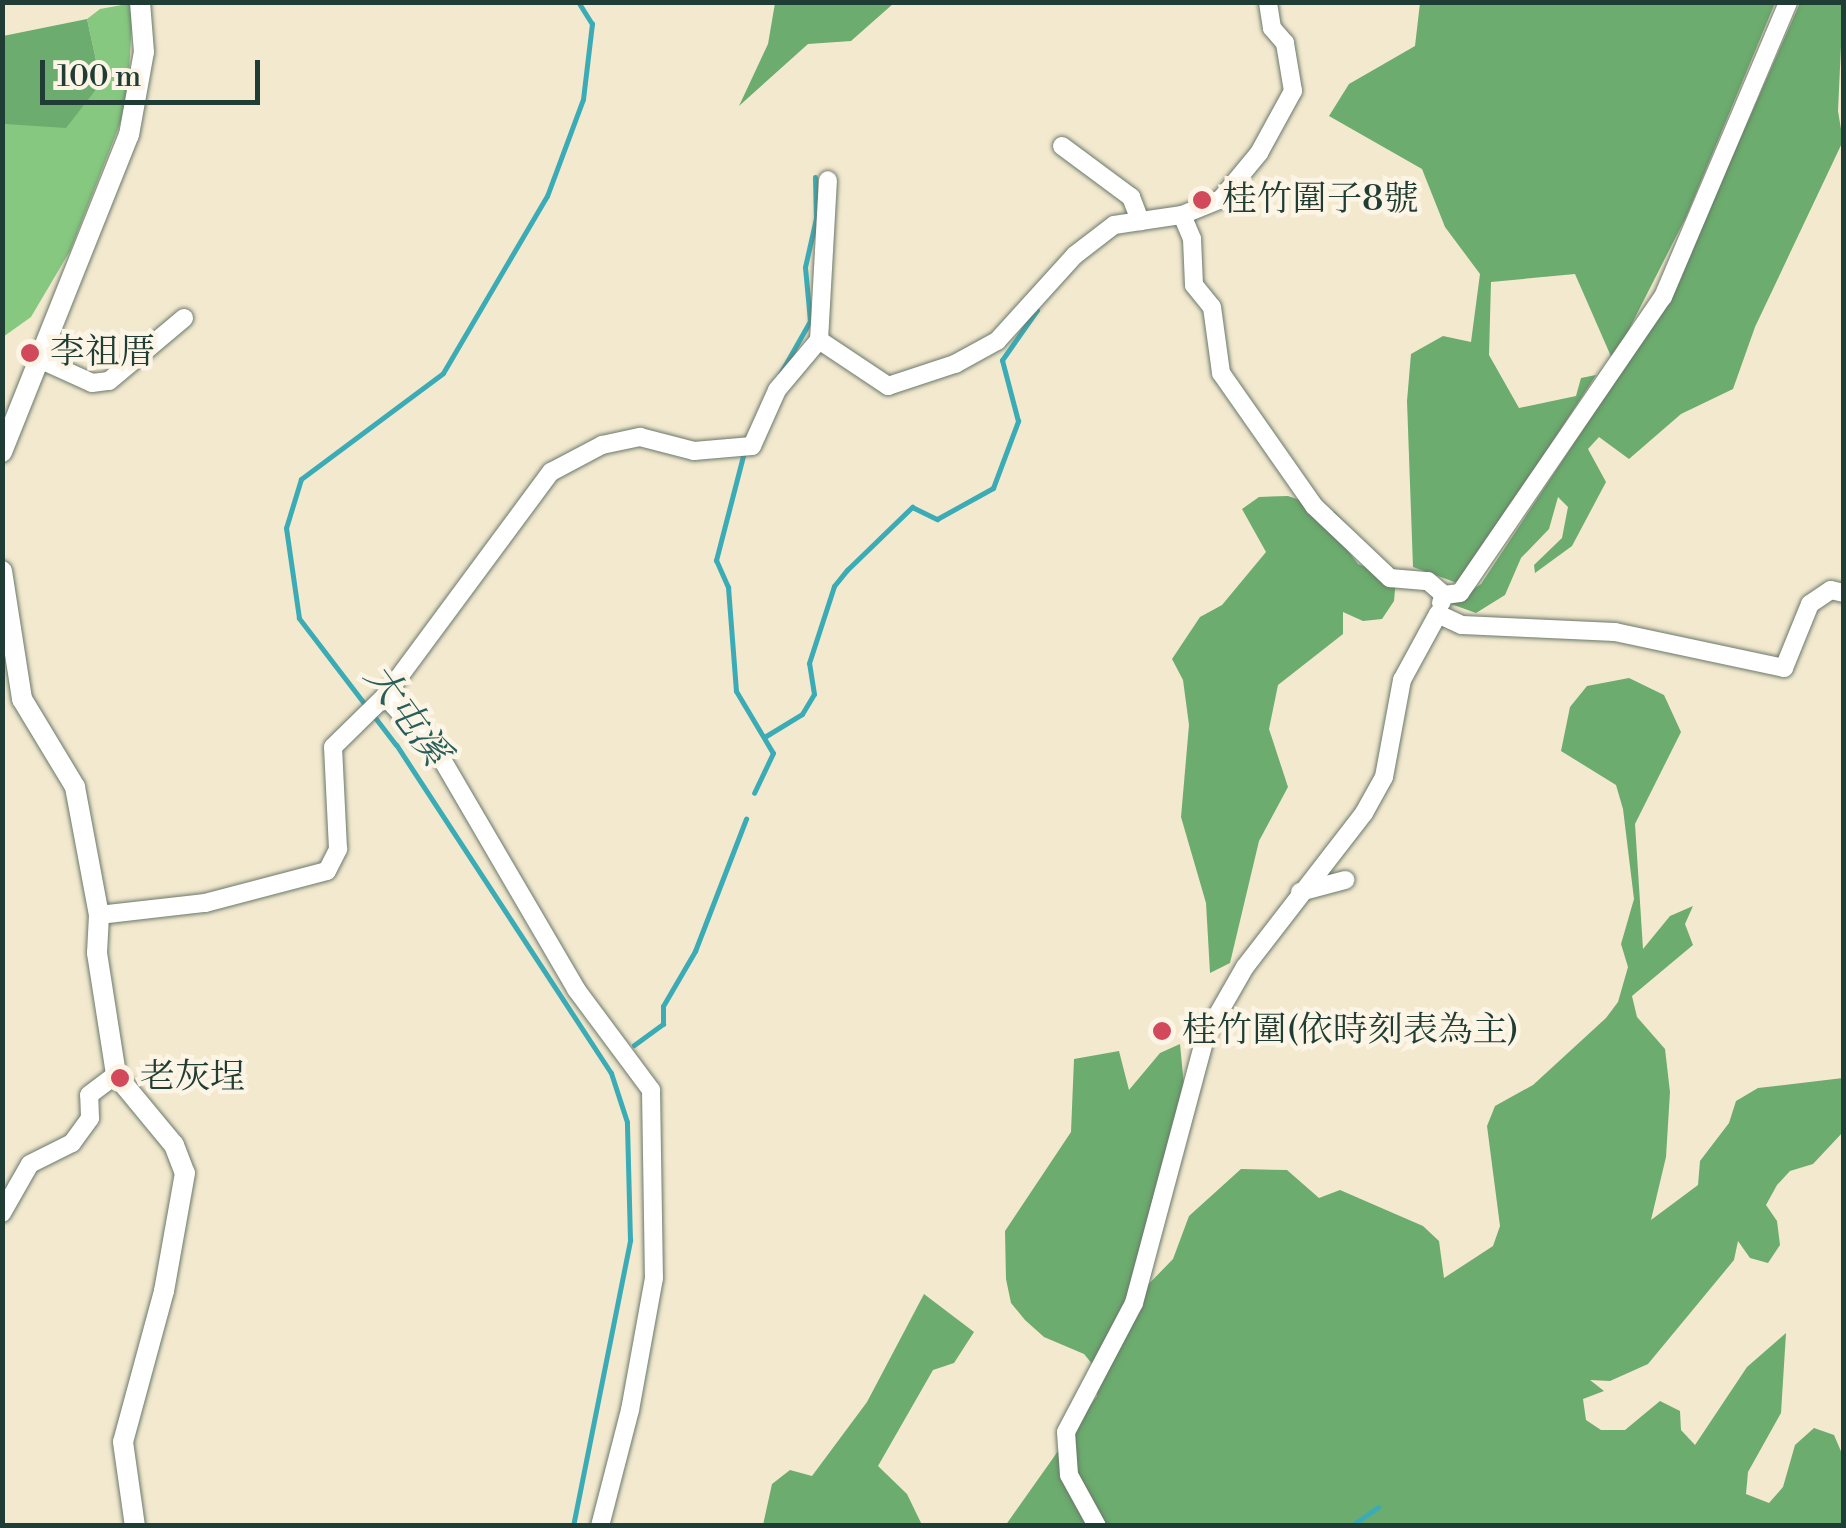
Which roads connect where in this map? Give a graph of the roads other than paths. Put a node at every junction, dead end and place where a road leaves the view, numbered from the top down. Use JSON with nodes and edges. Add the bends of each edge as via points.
{"nodes":[{"id":1,"x":140,"y":2,"type":"edge"},
{"id":2,"x":1268,"y":2,"type":"edge"},
{"id":3,"x":1788,"y":2,"type":"edge"},
{"id":4,"x":1062,"y":146,"type":"dead end"},
{"id":5,"x":828,"y":180,"type":"dead end"},
{"id":6,"x":1182,"y":215,"type":"junction"},
{"id":7,"x":1140,"y":222,"type":"junction"},
{"id":8,"x":184,"y":318,"type":"dead end"},
{"id":9,"x":818,"y":340,"type":"junction"},
{"id":10,"x":36,"y":358,"type":"junction"},
{"id":11,"x":2,"y":452,"type":"edge"},
{"id":12,"x":2,"y":571,"type":"edge"},
{"id":13,"x":1844,"y":593,"type":"edge"},
{"id":14,"x":1444,"y":595,"type":"junction"},
{"id":15,"x":1438,"y":614,"type":"junction"},
{"id":16,"x":7,"y":656,"type":"edge"},
{"id":17,"x":381,"y":700,"type":"junction"},
{"id":18,"x":1346,"y":880,"type":"dead end"},
{"id":19,"x":1300,"y":892,"type":"junction"},
{"id":20,"x":99,"y":915,"type":"junction"},
{"id":21,"x":116,"y":1075,"type":"junction"},
{"id":22,"x":2,"y":1214,"type":"edge"},
{"id":23,"x":135,"y":1526,"type":"edge"},
{"id":24,"x":600,"y":1526,"type":"edge"},
{"id":25,"x":1097,"y":1526,"type":"edge"}],
"edges":[{"from":1,"to":10,"type":"street","via":[[144,52],[129,135]]},
{"from":2,"to":6,"type":"street","via":[[1272,28],[1285,43],[1293,92],[1259,153],[1221,199]]},
{"from":3,"to":14,"type":"street","via":[[1663,297],[1460,593]]},
{"from":4,"to":7,"type":"street","via":[[1131,197]]},
{"from":5,"to":9,"type":"street"},
{"from":6,"to":7,"type":"street"},
{"from":6,"to":14,"type":"street","via":[[1192,239],[1194,285],[1212,307],[1221,374],[1314,506],[1390,578],[1428,581]]},
{"from":7,"to":9,"type":"street","via":[[1114,224],[1076,255],[997,341],[900,386],[888,386]]},
{"from":8,"to":10,"type":"street","via":[[110,381],[92,383]]},
{"from":9,"to":17,"type":"street","via":[[744,447],[694,450],[640,437],[602,445],[551,472]]},
{"from":10,"to":11,"type":"street"},
{"from":12,"to":16,"type":"street"},
{"from":13,"to":15,"type":"street","via":[[1831,590],[1810,604],[1784,668],[1615,632],[1462,626]]},
{"from":14,"to":15,"type":"street"},
{"from":15,"to":19,"type":"street","via":[[1402,680],[1384,777],[1364,813]]},
{"from":16,"to":20,"type":"street","via":[[22,699],[74,787]]},
{"from":17,"to":20,"type":"street","via":[[333,747],[338,849],[327,871],[205,903]]},
{"from":17,"to":24,"type":"street","via":[[440,756],[576,989],[651,1090],[654,1278]]},
{"from":18,"to":19,"type":"street"},
{"from":19,"to":25,"type":"street","via":[[1206,1035],[1134,1303],[1066,1432],[1069,1475]]},
{"from":20,"to":21,"type":"street","via":[[97,953]]},
{"from":21,"to":22,"type":"street","via":[[89,1095],[90,1118],[72,1143],[30,1164]]},
{"from":21,"to":23,"type":"street","via":[[174,1144],[185,1173],[164,1291],[123,1442]]}]}
